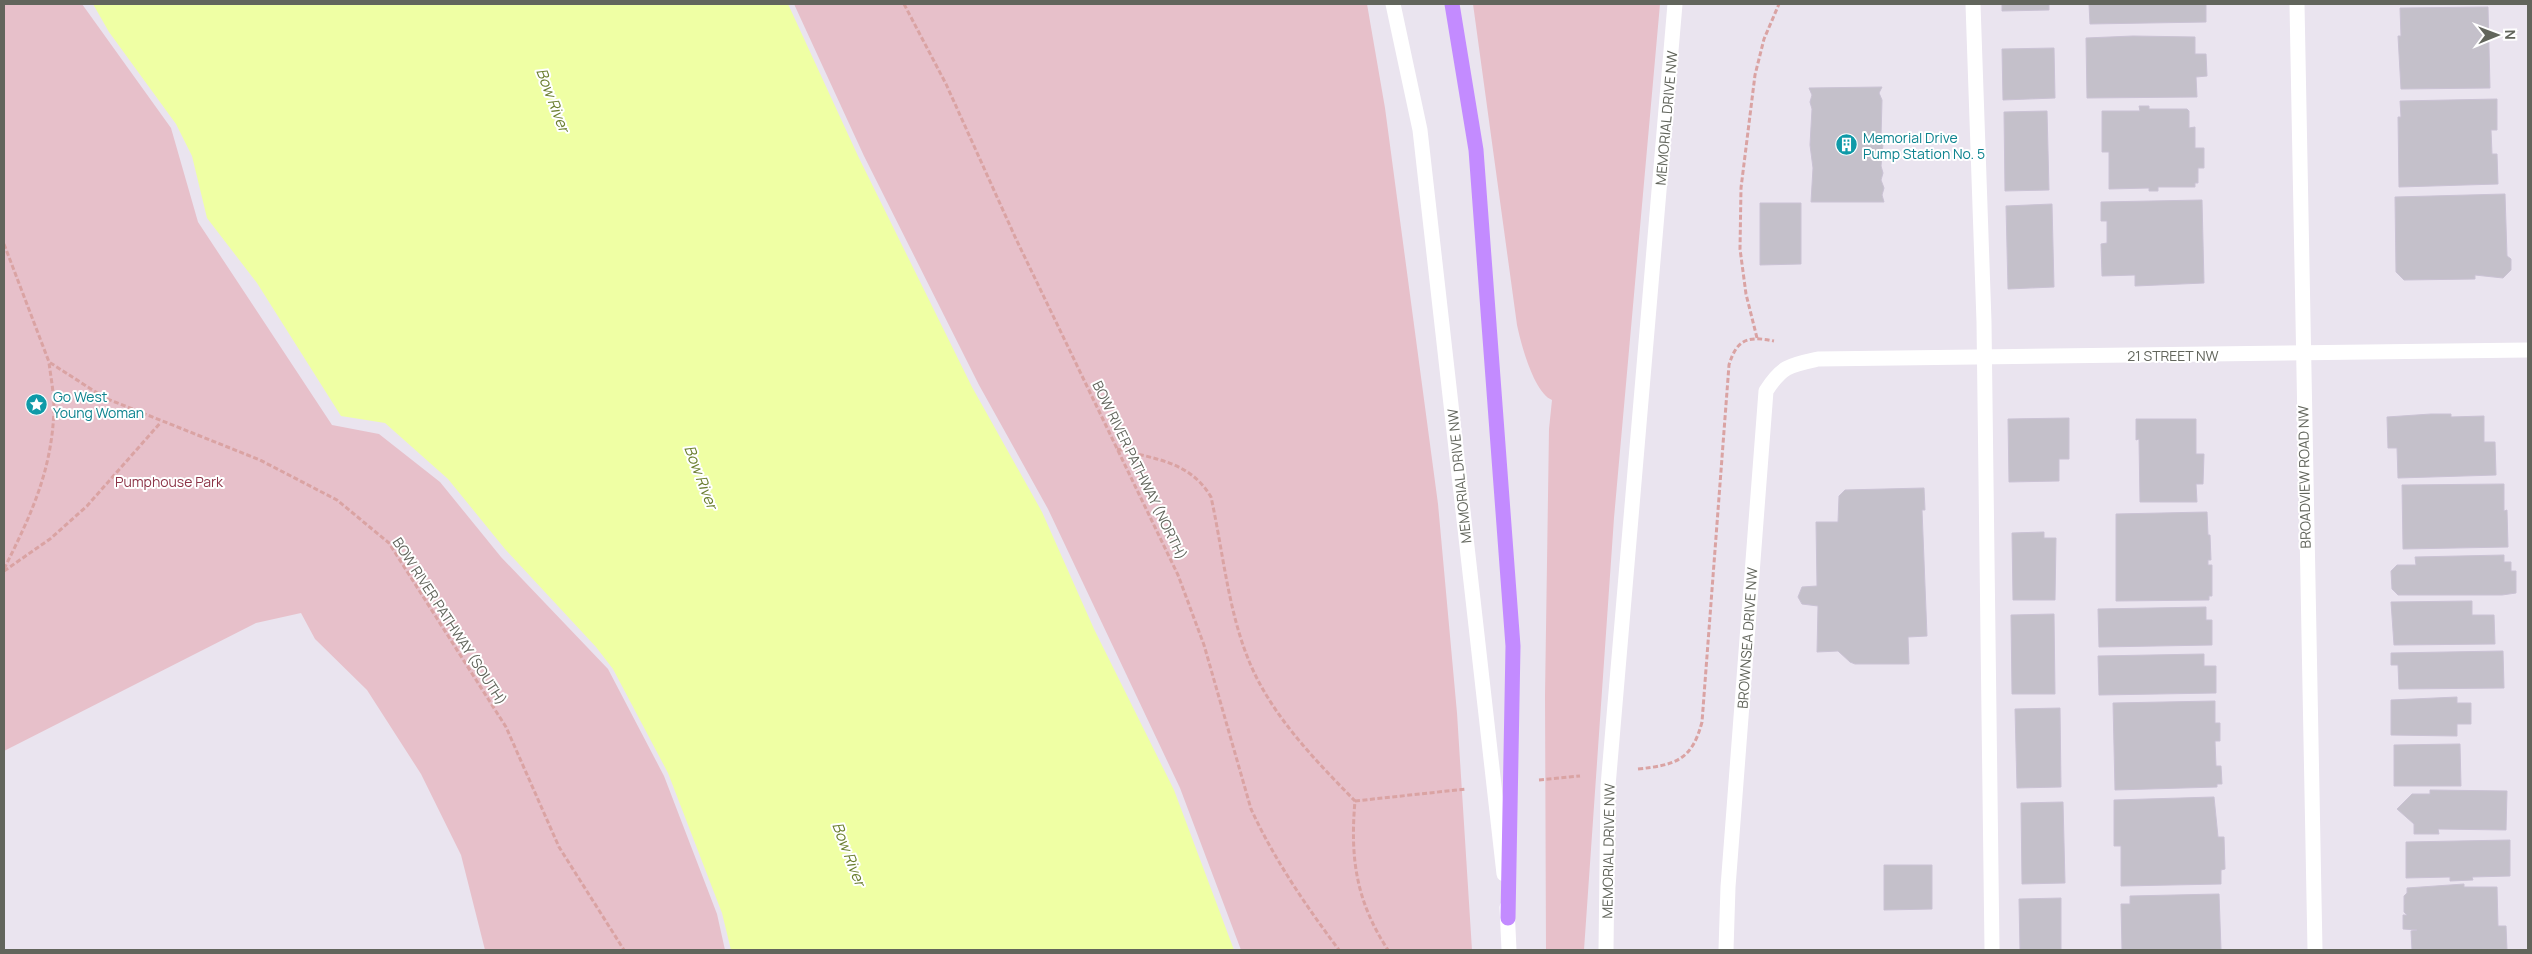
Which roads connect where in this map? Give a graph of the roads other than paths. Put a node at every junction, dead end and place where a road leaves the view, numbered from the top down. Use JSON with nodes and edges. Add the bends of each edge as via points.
{"nodes":[{"id":1,"x":1393,"y":4,"type":"edge"},
{"id":2,"x":1452,"y":4,"type":"edge"},
{"id":3,"x":1676,"y":4,"type":"edge"},
{"id":4,"x":1973,"y":4,"type":"edge"},
{"id":5,"x":2297,"y":4,"type":"edge"},
{"id":6,"x":2528,"y":350,"type":"edge"},
{"id":7,"x":2302,"y":353,"type":"junction"},
{"id":8,"x":1984,"y":356,"type":"junction"},
{"id":9,"x":1818,"y":359,"type":"joint"},
{"id":10,"x":1508,"y":918,"type":"junction"},
{"id":11,"x":1509,"y":950,"type":"edge"},
{"id":12,"x":1606,"y":950,"type":"edge"},
{"id":13,"x":1726,"y":950,"type":"edge"},
{"id":14,"x":1992,"y":950,"type":"edge"},
{"id":15,"x":2315,"y":950,"type":"edge"}],
"edges":[{"from":1,"to":10,"type":"street","name":"MEMORIAL DRIVE NW","via":[[1420,130]]},
{"from":2,"to":10,"type":"highway","via":[[1476,150],[1513,646]]},
{"from":3,"to":12,"type":"street","name":"MEMORIAL DRIVE NW","via":[[1608,786]]},
{"from":4,"to":8,"type":"street"},
{"from":5,"to":7,"type":"street","name":"BROADVIEW ROAD NW"},
{"from":6,"to":7,"type":"street","name":"21 STREET NW"},
{"from":7,"to":8,"type":"street","name":"21 STREET NW"},
{"from":7,"to":15,"type":"street","name":"BROADVIEW ROAD NW"},
{"from":8,"to":9,"type":"street","name":"21 STREET NW"},
{"from":8,"to":14,"type":"street"},
{"from":9,"to":13,"type":"street","name":"BROWNSEA DRIVE NW","via":[[1797,363],[1778,372],[1766,391],[1728,887]]},
{"from":10,"to":11,"type":"street","name":"MEMORIAL DRIVE NW"}]}
